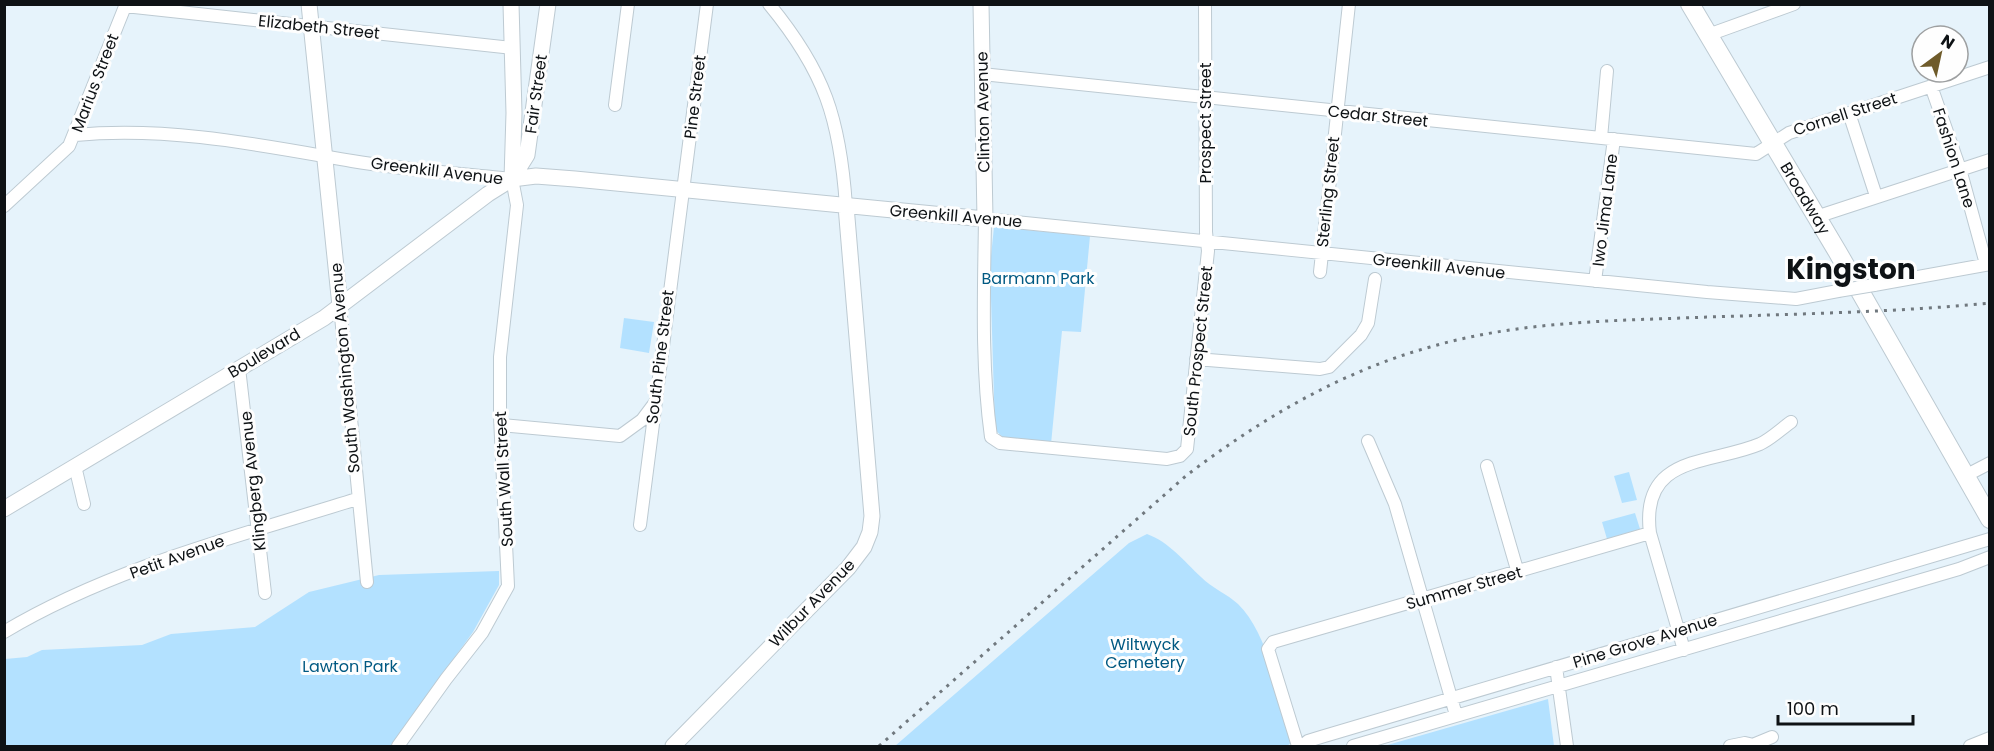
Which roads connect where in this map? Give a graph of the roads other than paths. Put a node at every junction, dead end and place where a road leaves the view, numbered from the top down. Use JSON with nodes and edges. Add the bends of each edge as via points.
{"nodes":[{"id":1,"x":309,"y":4,"type":"edge"},
{"id":2,"x":511,"y":4,"type":"edge"},
{"id":3,"x":548,"y":4,"type":"edge"},
{"id":4,"x":628,"y":4,"type":"edge"},
{"id":5,"x":707,"y":4,"type":"edge"},
{"id":6,"x":769,"y":4,"type":"edge"},
{"id":7,"x":981,"y":4,"type":"edge"},
{"id":8,"x":1205,"y":4,"type":"edge"},
{"id":9,"x":1349,"y":4,"type":"edge"},
{"id":10,"x":1690,"y":4,"type":"edge"},
{"id":11,"x":1794,"y":4,"type":"edge"},
{"id":12,"x":126,"y":5,"type":"edge"},
{"id":13,"x":311,"y":26,"type":"junction"},
{"id":14,"x":1708,"y":35,"type":"junction"},
{"id":15,"x":512,"y":48,"type":"junction"},
{"id":16,"x":1989,"y":67,"type":"edge"},
{"id":17,"x":1606,"y":71,"type":"dead end"},
{"id":18,"x":982,"y":74,"type":"junction"},
{"id":19,"x":1931,"y":86,"type":"junction"},
{"id":20,"x":1205,"y":98,"type":"junction"},
{"id":21,"x":615,"y":105,"type":"dead end"},
{"id":22,"x":1336,"y":112,"type":"junction"},
{"id":23,"x":1849,"y":113,"type":"junction"},
{"id":24,"x":75,"y":135,"type":"junction"},
{"id":25,"x":1601,"y":138,"type":"junction"},
{"id":26,"x":1614,"y":139,"type":"junction"},
{"id":27,"x":1772,"y":143,"type":"junction"},
{"id":28,"x":324,"y":154,"type":"junction"},
{"id":29,"x":1989,"y":160,"type":"edge"},
{"id":30,"x":1960,"y":169,"type":"junction"},
{"id":31,"x":512,"y":179,"type":"junction"},
{"id":32,"x":682,"y":189,"type":"junction"},
{"id":33,"x":1876,"y":196,"type":"junction"},
{"id":34,"x":4,"y":206,"type":"edge"},
{"id":35,"x":846,"y":206,"type":"junction"},
{"id":36,"x":1816,"y":217,"type":"junction"},
{"id":37,"x":985,"y":219,"type":"junction"},
{"id":38,"x":1207,"y":242,"type":"junction"},
{"id":39,"x":1322,"y":254,"type":"junction"},
{"id":40,"x":1988,"y":264,"type":"edge"},
{"id":41,"x":1320,"y":272,"type":"dead end"},
{"id":42,"x":1375,"y":279,"type":"dead end"},
{"id":43,"x":1595,"y":281,"type":"junction"},
{"id":44,"x":340,"y":306,"type":"junction"},
{"id":45,"x":1196,"y":359,"type":"junction"},
{"id":46,"x":239,"y":368,"type":"junction"},
{"id":47,"x":654,"y":404,"type":"junction"},
{"id":48,"x":1791,"y":423,"type":"dead end"},
{"id":49,"x":501,"y":425,"type":"junction"},
{"id":50,"x":1368,"y":441,"type":"dead end"},
{"id":51,"x":1989,"y":463,"type":"edge"},
{"id":52,"x":75,"y":466,"type":"junction"},
{"id":53,"x":1487,"y":466,"type":"dead end"},
{"id":54,"x":1965,"y":476,"type":"junction"},
{"id":55,"x":357,"y":499,"type":"junction"},
{"id":56,"x":84,"y":504,"type":"dead end"},
{"id":57,"x":4,"y":509,"type":"edge"},
{"id":58,"x":1989,"y":519,"type":"edge"},
{"id":59,"x":640,"y":525,"type":"dead end"},
{"id":60,"x":257,"y":528,"type":"junction"},
{"id":61,"x":1650,"y":533,"type":"junction"},
{"id":62,"x":1989,"y":539,"type":"edge"},
{"id":63,"x":1989,"y":557,"type":"edge"},
{"id":64,"x":1915,"y":562,"type":"junction"},
{"id":65,"x":1518,"y":573,"type":"junction"},
{"id":66,"x":1867,"y":576,"type":"junction"},
{"id":67,"x":1920,"y":580,"type":"junction"},
{"id":68,"x":367,"y":582,"type":"dead end"},
{"id":69,"x":265,"y":593,"type":"dead end"},
{"id":70,"x":1873,"y":593,"type":"junction"},
{"id":71,"x":1421,"y":601,"type":"junction"},
{"id":72,"x":1765,"y":605,"type":"junction"},
{"id":73,"x":1772,"y":622,"type":"junction"},
{"id":74,"x":4,"y":632,"type":"edge"},
{"id":75,"x":1678,"y":632,"type":"junction"},
{"id":76,"x":1684,"y":650,"type":"junction"},
{"id":77,"x":1556,"y":668,"type":"junction"},
{"id":78,"x":1559,"y":685,"type":"junction"},
{"id":79,"x":1451,"y":698,"type":"junction"},
{"id":80,"x":1456,"y":715,"type":"junction"},
{"id":81,"x":1772,"y":737,"type":"dead end"},
{"id":82,"x":1989,"y":738,"type":"edge"},
{"id":83,"x":1757,"y":746,"type":"edge"},
{"id":84,"x":398,"y":747,"type":"edge"},
{"id":85,"x":673,"y":747,"type":"edge"},
{"id":86,"x":1300,"y":747,"type":"edge"},
{"id":87,"x":1353,"y":747,"type":"edge"},
{"id":88,"x":1567,"y":747,"type":"edge"},
{"id":89,"x":1730,"y":747,"type":"edge"},
{"id":90,"x":1970,"y":747,"type":"edge"}],
"edges":[{"from":1,"to":13,"type":"main road","name":"South Washington Avenue"},
{"from":2,"to":15,"type":"main road"},
{"from":3,"to":31,"type":"main road","name":"Fair Street","via":[[527,155]]},
{"from":4,"to":21,"type":"street"},
{"from":5,"to":32,"type":"street","name":"Pine Street"},
{"from":6,"to":35,"type":"street","via":[[813,66],[829,102],[837,131]]},
{"from":7,"to":18,"type":"main road","name":"Clinton Avenue"},
{"from":8,"to":20,"type":"street","name":"Prospect Street"},
{"from":9,"to":22,"type":"street","name":"Sterling Street"},
{"from":10,"to":14,"type":"highway","name":"Broadway"},
{"from":11,"to":14,"type":"street"},
{"from":12,"to":13,"type":"street","name":"Elizabeth Street"},
{"from":12,"to":24,"type":"street","name":"Marius Street"},
{"from":13,"to":15,"type":"street","name":"Elizabeth Street"},
{"from":13,"to":28,"type":"main road","name":"South Washington Avenue"},
{"from":14,"to":27,"type":"highway","name":"Broadway"},
{"from":15,"to":31,"type":"main road"},
{"from":16,"to":19,"type":"street","name":"Cornell Street"},
{"from":17,"to":25,"type":"street"},
{"from":18,"to":20,"type":"street","name":"Cedar Street"},
{"from":18,"to":37,"type":"main road","name":"Clinton Avenue"},
{"from":19,"to":23,"type":"street","name":"Cornell Street"},
{"from":19,"to":30,"type":"street","name":"Fashion Lane"},
{"from":20,"to":22,"type":"street","name":"Cedar Street"},
{"from":20,"to":38,"type":"street","name":"Prospect Street"},
{"from":22,"to":25,"type":"street","name":"Cedar Street"},
{"from":22,"to":39,"type":"street","name":"Sterling Street"},
{"from":23,"to":27,"type":"street","name":"Cornell Street","via":[[1789,133]]},
{"from":23,"to":33,"type":"street"},
{"from":24,"to":28,"type":"street","name":"Greenkill Avenue","via":[[188,135]]},
{"from":24,"to":34,"type":"street","name":"Marius Street","via":[[54,162]]},
{"from":25,"to":26,"type":"street","name":"Cedar Street"},
{"from":26,"to":27,"type":"street","name":"Cedar Street","via":[[1756,154]]},
{"from":26,"to":43,"type":"street","name":"Iwo Jima Lane"},
{"from":27,"to":36,"type":"highway","name":"Broadway"},
{"from":28,"to":31,"type":"street","name":"Greenkill Avenue","via":[[352,161]]},
{"from":28,"to":44,"type":"main road","name":"South Washington Avenue"},
{"from":29,"to":30,"type":"street"},
{"from":30,"to":33,"type":"street"},
{"from":30,"to":40,"type":"street","name":"Fashion Lane"},
{"from":31,"to":32,"type":"main road","name":"Greenkill Avenue","via":[[536,176]]},
{"from":31,"to":44,"type":"main road","name":"Boulevard"},
{"from":31,"to":49,"type":"street","name":"South Wall Street","via":[[517,205],[500,357]]},
{"from":32,"to":35,"type":"main road","name":"Greenkill Avenue"},
{"from":32,"to":47,"type":"street","name":"South Pine Street"},
{"from":33,"to":36,"type":"street"},
{"from":35,"to":37,"type":"main road","name":"Greenkill Avenue"},
{"from":35,"to":85,"type":"main road","name":"Wilbur Avenue","via":[[870,481],[870,532],[848,568]]},
{"from":36,"to":54,"type":"highway","name":"Broadway"},
{"from":37,"to":38,"type":"street","name":"Greenkill Avenue"},
{"from":37,"to":45,"type":"street","name":"South Prospect Street","via":[[988,417],[993,439],[999,443],[1145,458],[1180,456],[1187,449]]},
{"from":38,"to":39,"type":"street","name":"Greenkill Avenue"},
{"from":38,"to":45,"type":"street","name":"South Prospect Street"},
{"from":39,"to":41,"type":"street","name":"Sterling Street"},
{"from":39,"to":43,"type":"street","name":"Greenkill Avenue"},
{"from":40,"to":43,"type":"street","name":"Greenkill Avenue","bridge":true,"via":[[1796,300]]},
{"from":42,"to":45,"type":"street","via":[[1368,323],[1362,335],[1329,367]]},
{"from":44,"to":46,"type":"main road","name":"Boulevard"},
{"from":44,"to":55,"type":"street","name":"South Washington Avenue"},
{"from":46,"to":52,"type":"main road","name":"Boulevard"},
{"from":46,"to":60,"type":"street","name":"Klingberg Avenue"},
{"from":47,"to":49,"type":"street","via":[[642,420],[620,436]]},
{"from":47,"to":59,"type":"street","name":"South Pine Street"},
{"from":48,"to":61,"type":"street","via":[[1762,443],[1687,463],[1671,472],[1651,501]]},
{"from":49,"to":84,"type":"street","name":"South Wall Street","via":[[507,586],[482,633]]},
{"from":50,"to":71,"type":"street","via":[[1395,504]]},
{"from":51,"to":54,"type":"street"},
{"from":52,"to":56,"type":"street"},
{"from":52,"to":57,"type":"main road","name":"Boulevard"},
{"from":53,"to":65,"type":"street"},
{"from":54,"to":58,"type":"highway","name":"Broadway"},
{"from":55,"to":60,"type":"street","name":"Petit Avenue"},
{"from":55,"to":68,"type":"street","name":"South Washington Avenue"},
{"from":60,"to":69,"type":"street","name":"Klingberg Avenue"},
{"from":60,"to":74,"type":"street","name":"Petit Avenue","via":[[68,597]]},
{"from":61,"to":65,"type":"street","name":"Summer Street"},
{"from":61,"to":75,"type":"street"},
{"from":62,"to":64,"type":"street","name":"Pine Grove Avenue"},
{"from":63,"to":67,"type":"street","name":"Pine Grove Avenue"},
{"from":64,"to":66,"type":"street","name":"Pine Grove Avenue"},
{"from":64,"to":67,"type":"street"},
{"from":65,"to":71,"type":"street","name":"Summer Street"},
{"from":66,"to":70,"type":"street"},
{"from":66,"to":72,"type":"street","name":"Pine Grove Avenue"},
{"from":67,"to":70,"type":"street","name":"Pine Grove Avenue"},
{"from":70,"to":73,"type":"street","name":"Pine Grove Avenue"},
{"from":71,"to":79,"type":"street"},
{"from":71,"to":86,"type":"street","name":"Summer Street","via":[[1270,644],[1268,649]]},
{"from":72,"to":73,"type":"street"},
{"from":72,"to":75,"type":"street","name":"Pine Grove Avenue"},
{"from":73,"to":76,"type":"street","name":"Pine Grove Avenue"},
{"from":75,"to":76,"type":"street"},
{"from":75,"to":77,"type":"street","name":"Pine Grove Avenue"},
{"from":76,"to":78,"type":"street","name":"Pine Grove Avenue"},
{"from":77,"to":78,"type":"street"},
{"from":77,"to":79,"type":"street","name":"Pine Grove Avenue"},
{"from":78,"to":80,"type":"street","name":"Pine Grove Avenue"},
{"from":78,"to":88,"type":"street"},
{"from":79,"to":80,"type":"street"},
{"from":79,"to":86,"type":"street","name":"Pine Grove Avenue","via":[[1308,741]]},
{"from":80,"to":87,"type":"street","name":"Pine Grove Avenue"},
{"from":81,"to":83,"type":"street"},
{"from":82,"to":90,"type":"street"},
{"from":83,"to":89,"type":"street"}]}
